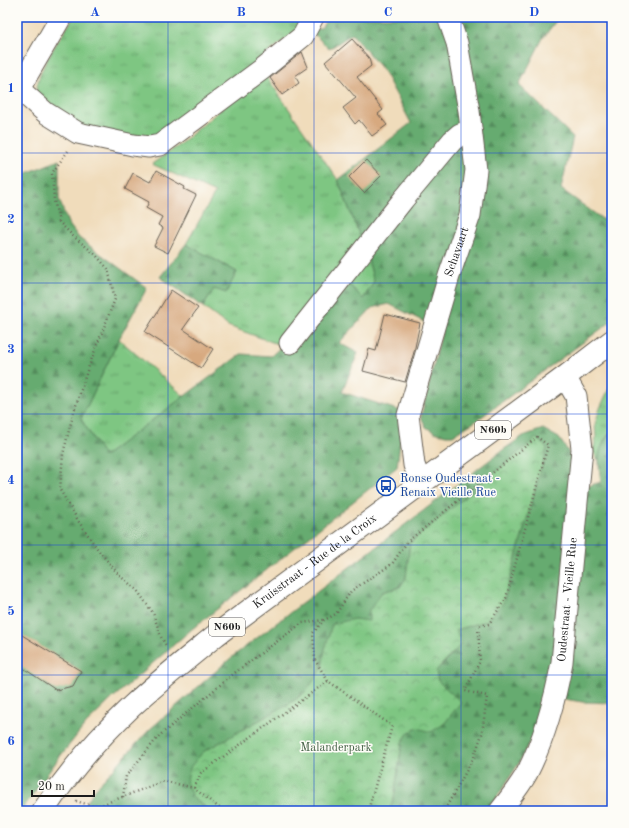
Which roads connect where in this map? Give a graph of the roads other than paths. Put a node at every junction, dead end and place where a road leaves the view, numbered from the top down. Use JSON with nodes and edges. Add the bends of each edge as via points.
{"nodes":[{"id":1,"x":61,"y":17,"type":"edge"},
{"id":2,"x":313,"y":17,"type":"edge"},
{"id":3,"x":448,"y":17,"type":"edge"},
{"id":4,"x":18,"y":89,"type":"edge"},
{"id":5,"x":471,"y":131,"type":"junction"},
{"id":6,"x":612,"y":341,"type":"edge"},
{"id":7,"x":290,"y":343,"type":"dead end"},
{"id":8,"x":565,"y":377,"type":"junction"},
{"id":9,"x":421,"y":483,"type":"junction"},
{"id":10,"x":49,"y":802,"type":"edge"},
{"id":11,"x":500,"y":811,"type":"edge"}],
"edges":[{"from":1,"to":4,"type":"street"},
{"from":2,"to":4,"type":"street","via":[[303,36],[262,70],[160,145],[132,145],[78,133],[46,113]]},
{"from":3,"to":5,"type":"street","name":"Schavaart","via":[[457,43]]},
{"from":5,"to":7,"type":"street","via":[[452,140]]},
{"from":5,"to":9,"type":"street","name":"Schavaart","via":[[476,170],[470,215],[408,415],[414,465]]},
{"from":6,"to":8,"type":"main road","name":"Kruisstraat - Rue de la Croix","number":"N60b"},
{"from":8,"to":9,"type":"main road","name":"Kruisstraat - Rue de la Croix","number":"N60b"},
{"from":8,"to":11,"type":"street","name":"Oudestraat - Vieille Rue","via":[[576,396],[582,450],[562,662],[556,694],[542,740],[526,774]]},
{"from":9,"to":10,"type":"main road","name":"Kruisstraat - Rue de la Croix","number":"N60b","via":[[216,635],[177,667],[132,706],[90,749]]}]}
